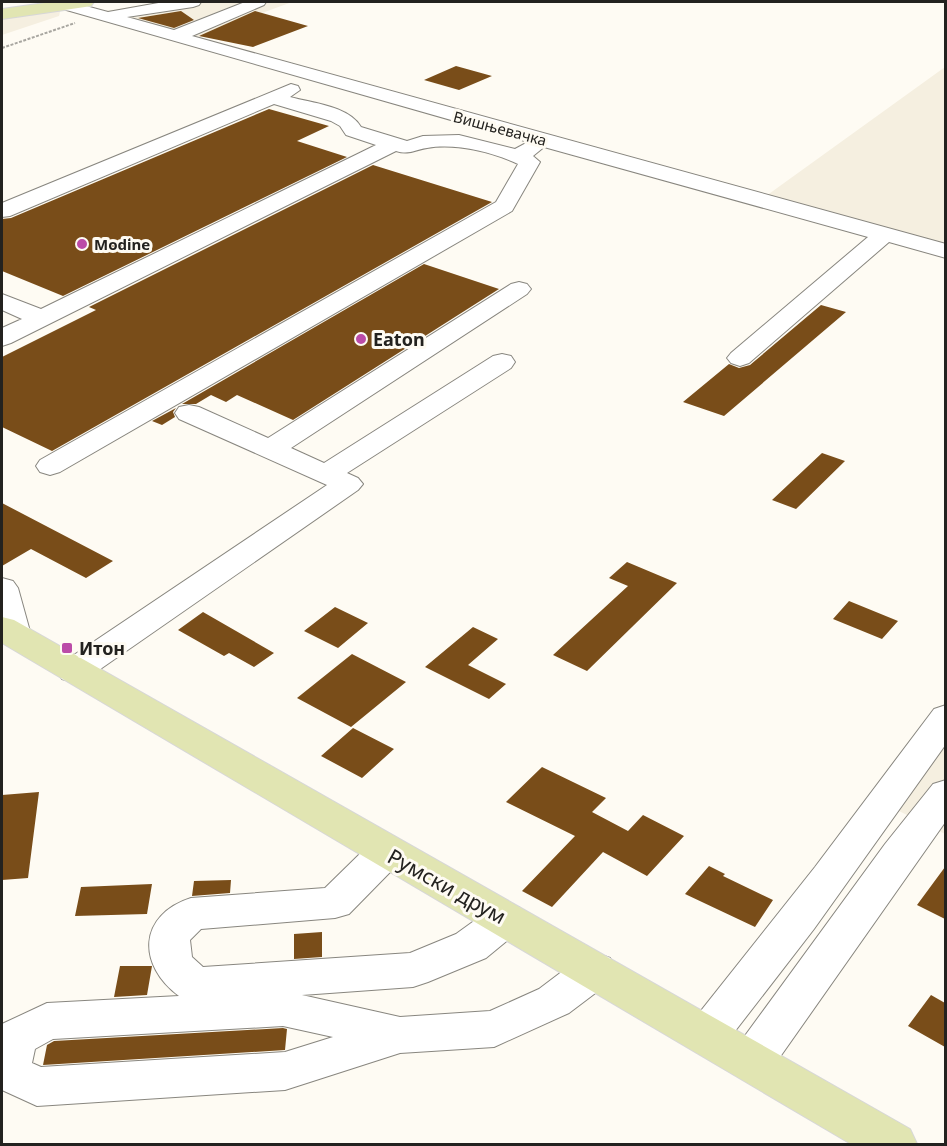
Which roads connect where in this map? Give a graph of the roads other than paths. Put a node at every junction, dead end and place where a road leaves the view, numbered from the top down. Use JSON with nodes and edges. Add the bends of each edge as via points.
{"nodes":[{"id":1,"x":69,"y":2,"type":"edge"},
{"id":2,"x":193,"y":2,"type":"edge"},
{"id":3,"x":258,"y":2,"type":"edge"},
{"id":4,"x":2,"y":14,"type":"edge"},
{"id":5,"x":106,"y":15,"type":"junction"},
{"id":6,"x":178,"y":35,"type":"junction"},
{"id":7,"x":322,"y":77,"type":"junction"},
{"id":8,"x":273,"y":98,"type":"junction"},
{"id":9,"x":545,"y":140,"type":"junction"},
{"id":10,"x":394,"y":144,"type":"junction"},
{"id":11,"x":517,"y":156,"type":"junction"},
{"id":12,"x":2,"y":211,"type":"edge"},
{"id":13,"x":884,"y":235,"type":"junction"},
{"id":14,"x":945,"y":252,"type":"edge"},
{"id":15,"x":519,"y":289,"type":"dead end"},
{"id":16,"x":2,"y":302,"type":"edge"},
{"id":17,"x":41,"y":318,"type":"junction"},
{"id":18,"x":2,"y":338,"type":"edge"},
{"id":19,"x":740,"y":358,"type":"dead end"},
{"id":20,"x":502,"y":362,"type":"dead end"},
{"id":21,"x":189,"y":413,"type":"dead end"},
{"id":22,"x":270,"y":449,"type":"junction"},
{"id":23,"x":50,"y":466,"type":"dead end"},
{"id":24,"x":326,"y":474,"type":"junction"},
{"id":25,"x":2,"y":588,"type":"edge"},
{"id":26,"x":8,"y":632,"type":"edge"},
{"id":27,"x":74,"y":671,"type":"junction"},
{"id":28,"x":945,"y":717,"type":"edge"},
{"id":29,"x":945,"y":794,"type":"edge"},
{"id":30,"x":386,"y":852,"type":"junction"},
{"id":31,"x":506,"y":919,"type":"junction"},
{"id":32,"x":595,"y":970,"type":"junction"},
{"id":33,"x":400,"y":1035,"type":"junction"},
{"id":34,"x":707,"y":1035,"type":"junction"},
{"id":35,"x":752,"y":1061,"type":"junction"},
{"id":36,"x":893,"y":1144,"type":"edge"}],
"edges":[{"from":1,"to":4,"type":"main road"},
{"from":1,"to":5,"type":"street","name":"Вишњевачка"},
{"from":2,"to":5,"type":"street"},
{"from":3,"to":6,"type":"street"},
{"from":5,"to":6,"type":"street","name":"Вишњевачка"},
{"from":6,"to":7,"type":"street","name":"Вишњевачка"},
{"from":7,"to":8,"type":"street"},
{"from":7,"to":9,"type":"street","name":"Вишњевачка"},
{"from":8,"to":10,"type":"street","via":[[338,117],[360,134]]},
{"from":8,"to":12,"type":"street"},
{"from":9,"to":11,"type":"street"},
{"from":9,"to":13,"type":"street","name":"Вишњевачка"},
{"from":10,"to":11,"type":"street","via":[[408,148],[423,142],[459,141]]},
{"from":10,"to":17,"type":"street"},
{"from":11,"to":23,"type":"street","via":[[530,162],[504,206]]},
{"from":13,"to":14,"type":"street","name":"Вишњевачка"},
{"from":13,"to":19,"type":"street"},
{"from":15,"to":22,"type":"street"},
{"from":16,"to":17,"type":"street"},
{"from":17,"to":18,"type":"street"},
{"from":20,"to":24,"type":"street"},
{"from":21,"to":22,"type":"street"},
{"from":22,"to":24,"type":"street"},
{"from":24,"to":27,"type":"street","via":[[348,484]]},
{"from":25,"to":26,"type":"street"},
{"from":26,"to":27,"type":"main road","name":"Румски друм"},
{"from":27,"to":30,"type":"main road","name":"Румски друм"},
{"from":28,"to":34,"type":"street","via":[[776,951]]},
{"from":29,"to":35,"type":"street"},
{"from":30,"to":31,"type":"main road","name":"Румски друм"},
{"from":30,"to":31,"type":"street","via":[[335,903],[191,914],[170,934],[168,952],[177,972],[196,985],[413,970],[471,946]]},
{"from":31,"to":32,"type":"main road","name":"Румски друм"},
{"from":32,"to":33,"type":"street","via":[[554,1001],[494,1029]]},
{"from":32,"to":34,"type":"main road","name":"Румски друм"},
{"from":33,"to":33,"type":"street","via":[[285,1071],[37,1087],[8,1072],[15,1038],[47,1021],[283,1008]]},
{"from":34,"to":35,"type":"main road","name":"Румски друм"},
{"from":35,"to":36,"type":"main road","name":"Румски друм"}]}
